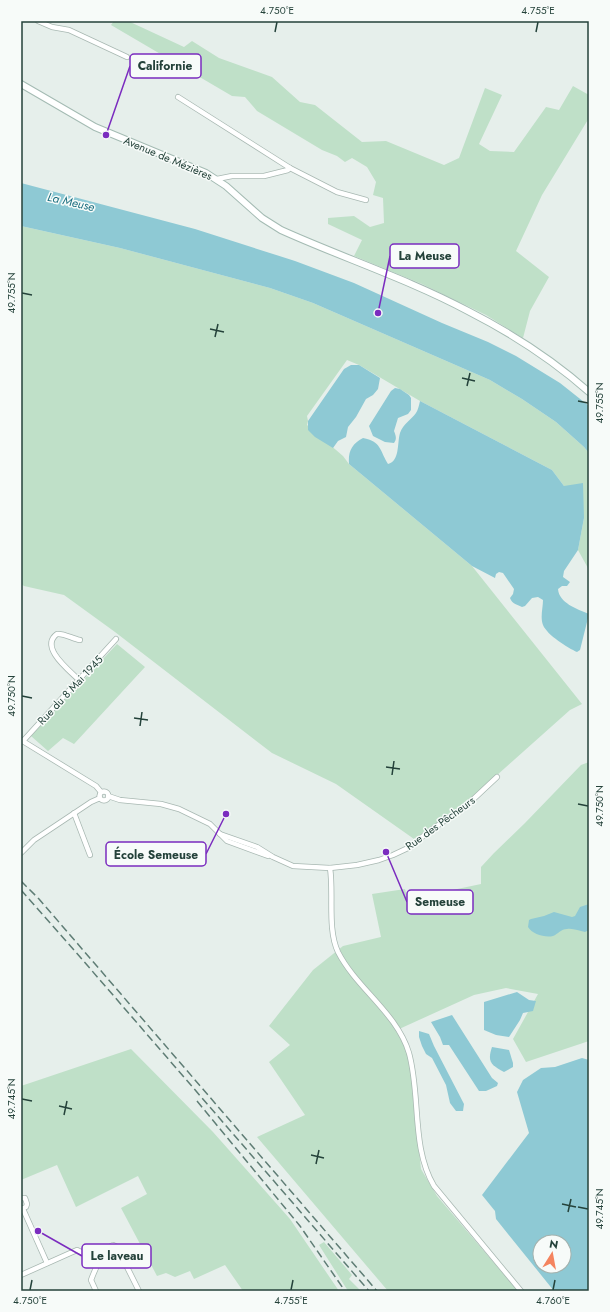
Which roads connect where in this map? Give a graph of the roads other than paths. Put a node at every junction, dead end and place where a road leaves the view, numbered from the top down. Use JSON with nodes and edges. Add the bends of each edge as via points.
{"nodes":[{"id":1,"x":38,"y":21,"type":"edge"},
{"id":2,"x":127,"y":58,"type":"dead end"},
{"id":3,"x":21,"y":84,"type":"edge"},
{"id":4,"x":178,"y":97,"type":"dead end"},
{"id":5,"x":290,"y":168,"type":"junction"},
{"id":6,"x":217,"y":179,"type":"junction"},
{"id":7,"x":366,"y":200,"type":"dead end"},
{"id":8,"x":589,"y":392,"type":"edge"},
{"id":9,"x":116,"y":639,"type":"dead end"},
{"id":10,"x":80,"y":640,"type":"dead end"},
{"id":11,"x":79,"y":680,"type":"junction"},
{"id":12,"x":22,"y":740,"type":"edge"},
{"id":13,"x":497,"y":777,"type":"dead end"},
{"id":14,"x":101,"y":792,"type":"junction"},
{"id":15,"x":108,"y":796,"type":"junction"},
{"id":16,"x":100,"y":798,"type":"junction"},
{"id":17,"x":74,"y":813,"type":"junction"},
{"id":18,"x":21,"y":853,"type":"edge"},
{"id":19,"x":90,"y":855,"type":"dead end"},
{"id":20,"x":330,"y":868,"type":"junction"},
{"id":21,"x":21,"y":1198,"type":"edge"},
{"id":22,"x":22,"y":1209,"type":"edge"},
{"id":23,"x":100,"y":1261,"type":"junction"},
{"id":24,"x":47,"y":1263,"type":"junction"},
{"id":25,"x":21,"y":1275,"type":"edge"},
{"id":26,"x":96,"y":1291,"type":"edge"},
{"id":27,"x":138,"y":1291,"type":"edge"},
{"id":28,"x":521,"y":1291,"type":"edge"}],
"edges":[{"from":1,"to":2,"type":"street","via":[[69,30]]},
{"from":3,"to":6,"type":"main road","name":"Avenue de Mézières","via":[[95,127]]},
{"from":4,"to":5,"type":"street"},
{"from":5,"to":6,"type":"street","via":[[264,176],[232,176]]},
{"from":5,"to":7,"type":"street","via":[[337,192]]},
{"from":6,"to":8,"type":"main road","name":"Avenue de Mézières","via":[[262,218],[281,230],[468,311],[526,344]]},
{"from":9,"to":11,"type":"street","name":"Rue du 8 Mai 1945"},
{"from":10,"to":11,"type":"street","via":[[57,634],[52,639],[51,648],[54,655]]},
{"from":11,"to":12,"type":"street","name":"Rue du 8 Mai 1945"},
{"from":12,"to":14,"type":"street","via":[[96,786]]},
{"from":13,"to":20,"type":"street","name":"Rue des Pêcheurs","via":[[466,806],[408,848],[379,860]]},
{"from":14,"to":15,"type":"street","via":[[107,792]]},
{"from":14,"to":16,"type":"street"},
{"from":15,"to":16,"type":"street","via":[[106,800]]},
{"from":15,"to":20,"type":"street","name":"Rue des Pêcheurs","via":[[180,809],[210,824],[220,834],[257,847],[293,866]]},
{"from":16,"to":17,"type":"street"},
{"from":17,"to":18,"type":"street","via":[[34,840]]},
{"from":17,"to":19,"type":"street"},
{"from":20,"to":28,"type":"street","via":[[332,920],[338,952],[403,1037],[409,1053],[422,1157],[427,1174],[434,1186]]},
{"from":21,"to":22,"type":"street","via":[[24,1198],[27,1204]]},
{"from":22,"to":24,"type":"street"},
{"from":23,"to":24,"type":"street","via":[[77,1250]]},
{"from":23,"to":26,"type":"street","via":[[91,1280]]},
{"from":23,"to":27,"type":"street","via":[[107,1247],[116,1245]]},
{"from":24,"to":25,"type":"street"}]}
